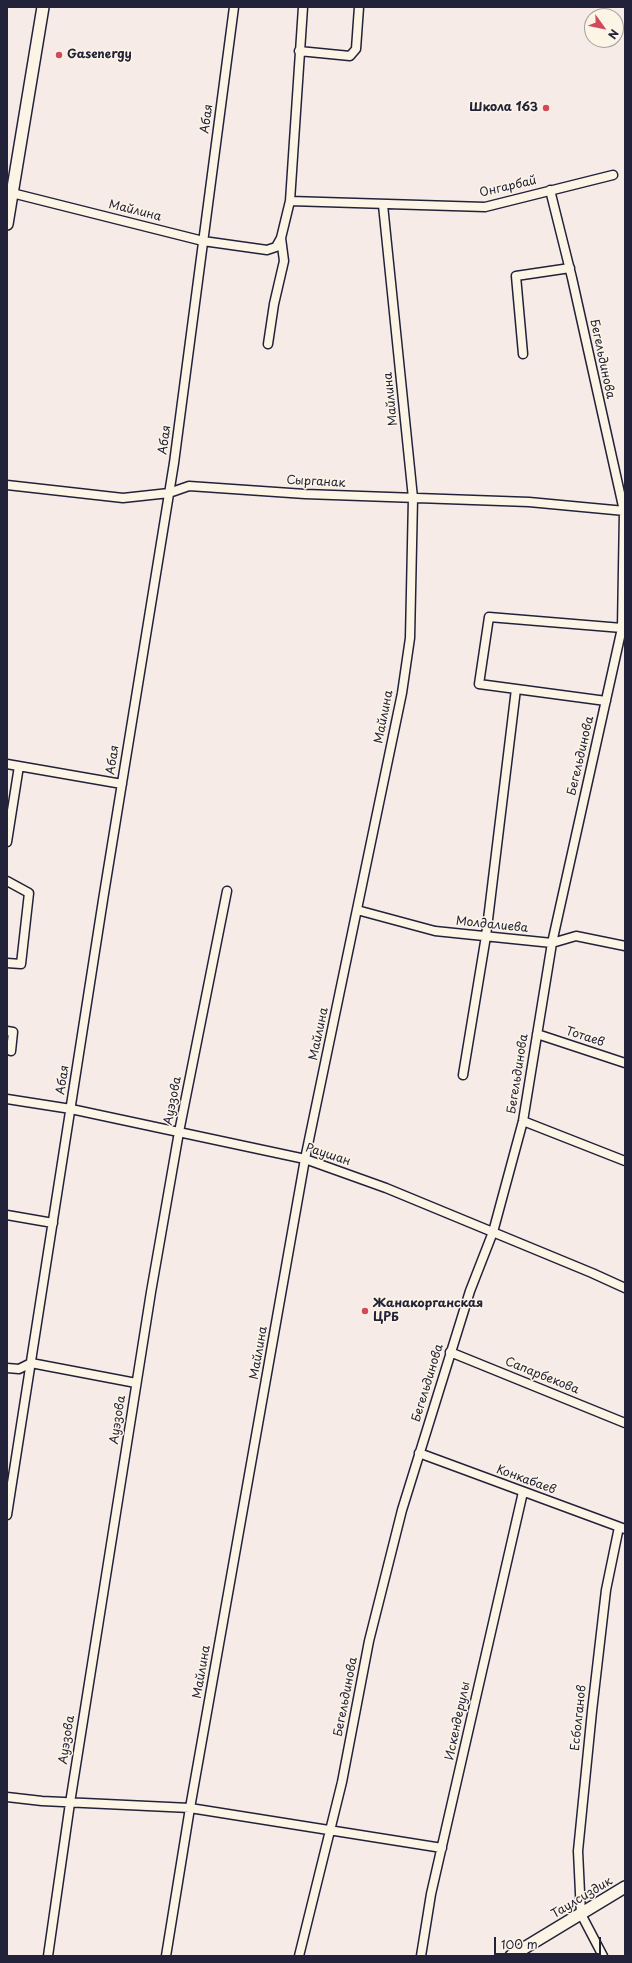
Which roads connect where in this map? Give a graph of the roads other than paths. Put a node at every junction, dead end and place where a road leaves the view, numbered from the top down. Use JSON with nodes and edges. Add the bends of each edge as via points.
{"nodes":[{"id":1,"x":43,"y":7,"type":"edge"},
{"id":2,"x":234,"y":7,"type":"edge"},
{"id":3,"x":303,"y":7,"type":"edge"},
{"id":4,"x":359,"y":7,"type":"edge"},
{"id":5,"x":299,"y":51,"type":"junction"},
{"id":6,"x":613,"y":175,"type":"dead end"},
{"id":7,"x":550,"y":190,"type":"junction"},
{"id":8,"x":12,"y":193,"type":"junction"},
{"id":9,"x":290,"y":201,"type":"junction"},
{"id":10,"x":383,"y":205,"type":"junction"},
{"id":11,"x":7,"y":224,"type":"edge"},
{"id":12,"x":281,"y":238,"type":"junction"},
{"id":13,"x":203,"y":241,"type":"junction"},
{"id":14,"x":570,"y":268,"type":"junction"},
{"id":15,"x":268,"y":344,"type":"dead end"},
{"id":16,"x":523,"y":354,"type":"dead end"},
{"id":17,"x":7,"y":485,"type":"edge"},
{"id":18,"x":169,"y":493,"type":"junction"},
{"id":19,"x":413,"y":498,"type":"junction"},
{"id":20,"x":624,"y":511,"type":"edge"},
{"id":21,"x":623,"y":624,"type":"edge"},
{"id":22,"x":516,"y":689,"type":"junction"},
{"id":23,"x":606,"y":701,"type":"junction"},
{"id":24,"x":7,"y":764,"type":"edge"},
{"id":25,"x":19,"y":766,"type":"junction"},
{"id":26,"x":122,"y":784,"type":"junction"},
{"id":27,"x":7,"y":842,"type":"edge"},
{"id":28,"x":7,"y":881,"type":"edge"},
{"id":29,"x":227,"y":891,"type":"dead end"},
{"id":30,"x":357,"y":910,"type":"junction"},
{"id":31,"x":486,"y":936,"type":"junction"},
{"id":32,"x":552,"y":943,"type":"junction"},
{"id":33,"x":625,"y":946,"type":"edge"},
{"id":34,"x":7,"y":963,"type":"edge"},
{"id":35,"x":7,"y":1031,"type":"edge"},
{"id":36,"x":537,"y":1034,"type":"junction"},
{"id":37,"x":11,"y":1050,"type":"dead end"},
{"id":38,"x":625,"y":1063,"type":"edge"},
{"id":39,"x":463,"y":1075,"type":"dead end"},
{"id":40,"x":7,"y":1099,"type":"edge"},
{"id":41,"x":71,"y":1110,"type":"junction"},
{"id":42,"x":523,"y":1121,"type":"junction"},
{"id":43,"x":179,"y":1132,"type":"junction"},
{"id":44,"x":306,"y":1159,"type":"junction"},
{"id":45,"x":625,"y":1161,"type":"edge"},
{"id":46,"x":7,"y":1215,"type":"edge"},
{"id":47,"x":53,"y":1222,"type":"junction"},
{"id":48,"x":493,"y":1232,"type":"junction"},
{"id":49,"x":625,"y":1288,"type":"edge"},
{"id":50,"x":450,"y":1352,"type":"junction"},
{"id":51,"x":32,"y":1363,"type":"junction"},
{"id":52,"x":7,"y":1368,"type":"edge"},
{"id":53,"x":136,"y":1383,"type":"junction"},
{"id":54,"x":625,"y":1423,"type":"edge"},
{"id":55,"x":419,"y":1453,"type":"junction"},
{"id":56,"x":523,"y":1492,"type":"junction"},
{"id":57,"x":7,"y":1515,"type":"edge"},
{"id":58,"x":622,"y":1528,"type":"edge"},
{"id":59,"x":7,"y":1797,"type":"edge"},
{"id":60,"x":70,"y":1803,"type":"junction"},
{"id":61,"x":190,"y":1808,"type":"junction"},
{"id":62,"x":330,"y":1830,"type":"junction"},
{"id":63,"x":442,"y":1848,"type":"junction"},
{"id":64,"x":625,"y":1887,"type":"edge"},
{"id":65,"x":582,"y":1914,"type":"junction"},
{"id":66,"x":48,"y":1956,"type":"edge"},
{"id":67,"x":166,"y":1956,"type":"edge"},
{"id":68,"x":299,"y":1956,"type":"edge"},
{"id":69,"x":421,"y":1956,"type":"edge"},
{"id":70,"x":511,"y":1956,"type":"edge"},
{"id":71,"x":602,"y":1956,"type":"edge"}],
"edges":[{"from":1,"to":8,"type":"main road"},
{"from":2,"to":13,"type":"street","name":"Абая"},
{"from":3,"to":5,"type":"street"},
{"from":4,"to":5,"type":"street","via":[[356,49],[350,56]]},
{"from":5,"to":9,"type":"street"},
{"from":6,"to":7,"type":"street","name":"Онгарбай"},
{"from":7,"to":10,"type":"street","name":"Онгарбай","via":[[485,207]]},
{"from":7,"to":14,"type":"street","name":"Бегельдинова"},
{"from":8,"to":11,"type":"main road"},
{"from":8,"to":13,"type":"street","name":"Майлина"},
{"from":9,"to":10,"type":"street"},
{"from":9,"to":12,"type":"street"},
{"from":10,"to":19,"type":"street","name":"Майлина"},
{"from":12,"to":13,"type":"street","name":"Майлина","via":[[276,247],[266,250]]},
{"from":12,"to":15,"type":"street","via":[[284,261]]},
{"from":13,"to":18,"type":"street","name":"Абая"},
{"from":14,"to":16,"type":"street","via":[[516,276]]},
{"from":14,"to":20,"type":"street","name":"Бегельдинова"},
{"from":17,"to":18,"type":"street","name":"Сырганак","via":[[122,498]]},
{"from":18,"to":19,"type":"street","name":"Сырганак","via":[[189,486]]},
{"from":18,"to":26,"type":"street","name":"Абая"},
{"from":19,"to":20,"type":"street","name":"Сырганак","via":[[529,502]]},
{"from":19,"to":30,"type":"street","name":"Майлина","via":[[410,638],[402,693]]},
{"from":20,"to":21,"type":"street","name":"Бегельдинова"},
{"from":21,"to":22,"type":"street","name":"Бегельдинова","via":[[489,617],[479,684]]},
{"from":21,"to":23,"type":"street","name":"Бегельдинова"},
{"from":22,"to":23,"type":"street","name":"Бегельдинова"},
{"from":22,"to":31,"type":"street"},
{"from":23,"to":32,"type":"street","name":"Бегельдинова"},
{"from":24,"to":25,"type":"street"},
{"from":25,"to":26,"type":"street"},
{"from":25,"to":27,"type":"street"},
{"from":26,"to":41,"type":"street","name":"Абая"},
{"from":28,"to":34,"type":"street","via":[[29,893],[21,964]]},
{"from":29,"to":43,"type":"street","name":"Ауэзова"},
{"from":30,"to":31,"type":"street","name":"Молдалиева","via":[[435,931]]},
{"from":30,"to":44,"type":"street","name":"Майлина"},
{"from":31,"to":32,"type":"street","name":"Молдалиева"},
{"from":31,"to":39,"type":"street"},
{"from":32,"to":33,"type":"street","name":"Молдалиева","via":[[576,936]]},
{"from":32,"to":36,"type":"street","name":"Бегельдинова"},
{"from":35,"to":37,"type":"street","via":[[14,1032]]},
{"from":36,"to":38,"type":"street","name":"Тотаев"},
{"from":36,"to":42,"type":"street","name":"Бегельдинова"},
{"from":40,"to":41,"type":"street","name":"Раушан"},
{"from":41,"to":43,"type":"street","name":"Раушан"},
{"from":41,"to":47,"type":"street","name":"Абая"},
{"from":42,"to":45,"type":"street"},
{"from":42,"to":48,"type":"street","name":"Бегельдинова"},
{"from":43,"to":44,"type":"street","name":"Раушан"},
{"from":43,"to":53,"type":"street","name":"Ауэзова"},
{"from":44,"to":48,"type":"street","name":"Раушан","via":[[386,1188]]},
{"from":44,"to":61,"type":"street","name":"Майлина"},
{"from":46,"to":47,"type":"street"},
{"from":47,"to":51,"type":"street","name":"Абая"},
{"from":48,"to":49,"type":"street","name":"Раушан"},
{"from":48,"to":50,"type":"street","name":"Бегельдинова"},
{"from":50,"to":54,"type":"street","name":"Сапарбекова"},
{"from":50,"to":55,"type":"street","name":"Бегельдинова"},
{"from":51,"to":52,"type":"street","via":[[19,1369]]},
{"from":51,"to":53,"type":"street"},
{"from":51,"to":57,"type":"street","name":"Абая"},
{"from":53,"to":60,"type":"street","name":"Ауэзова"},
{"from":55,"to":56,"type":"street","name":"Конкабаев"},
{"from":55,"to":62,"type":"street","name":"Бегельдинова","via":[[369,1641],[342,1782]]},
{"from":56,"to":58,"type":"street","name":"Конкабаев"},
{"from":56,"to":63,"type":"street","name":"Искендерулы"},
{"from":58,"to":65,"type":"street","name":"Есболганов","via":[[606,1590],[592,1711],[578,1851]]},
{"from":59,"to":60,"type":"street"},
{"from":60,"to":61,"type":"street"},
{"from":60,"to":66,"type":"street","name":"Ауэзова"},
{"from":61,"to":62,"type":"street"},
{"from":61,"to":67,"type":"street","name":"Майлина"},
{"from":62,"to":63,"type":"street"},
{"from":62,"to":68,"type":"street","name":"Бегельдинова"},
{"from":63,"to":69,"type":"street","name":"Искендерулы","via":[[431,1894]]},
{"from":64,"to":65,"type":"main road","name":"Таулсиздик"},
{"from":65,"to":70,"type":"main road","name":"Таулсиздик"},
{"from":65,"to":71,"type":"street"}]}
